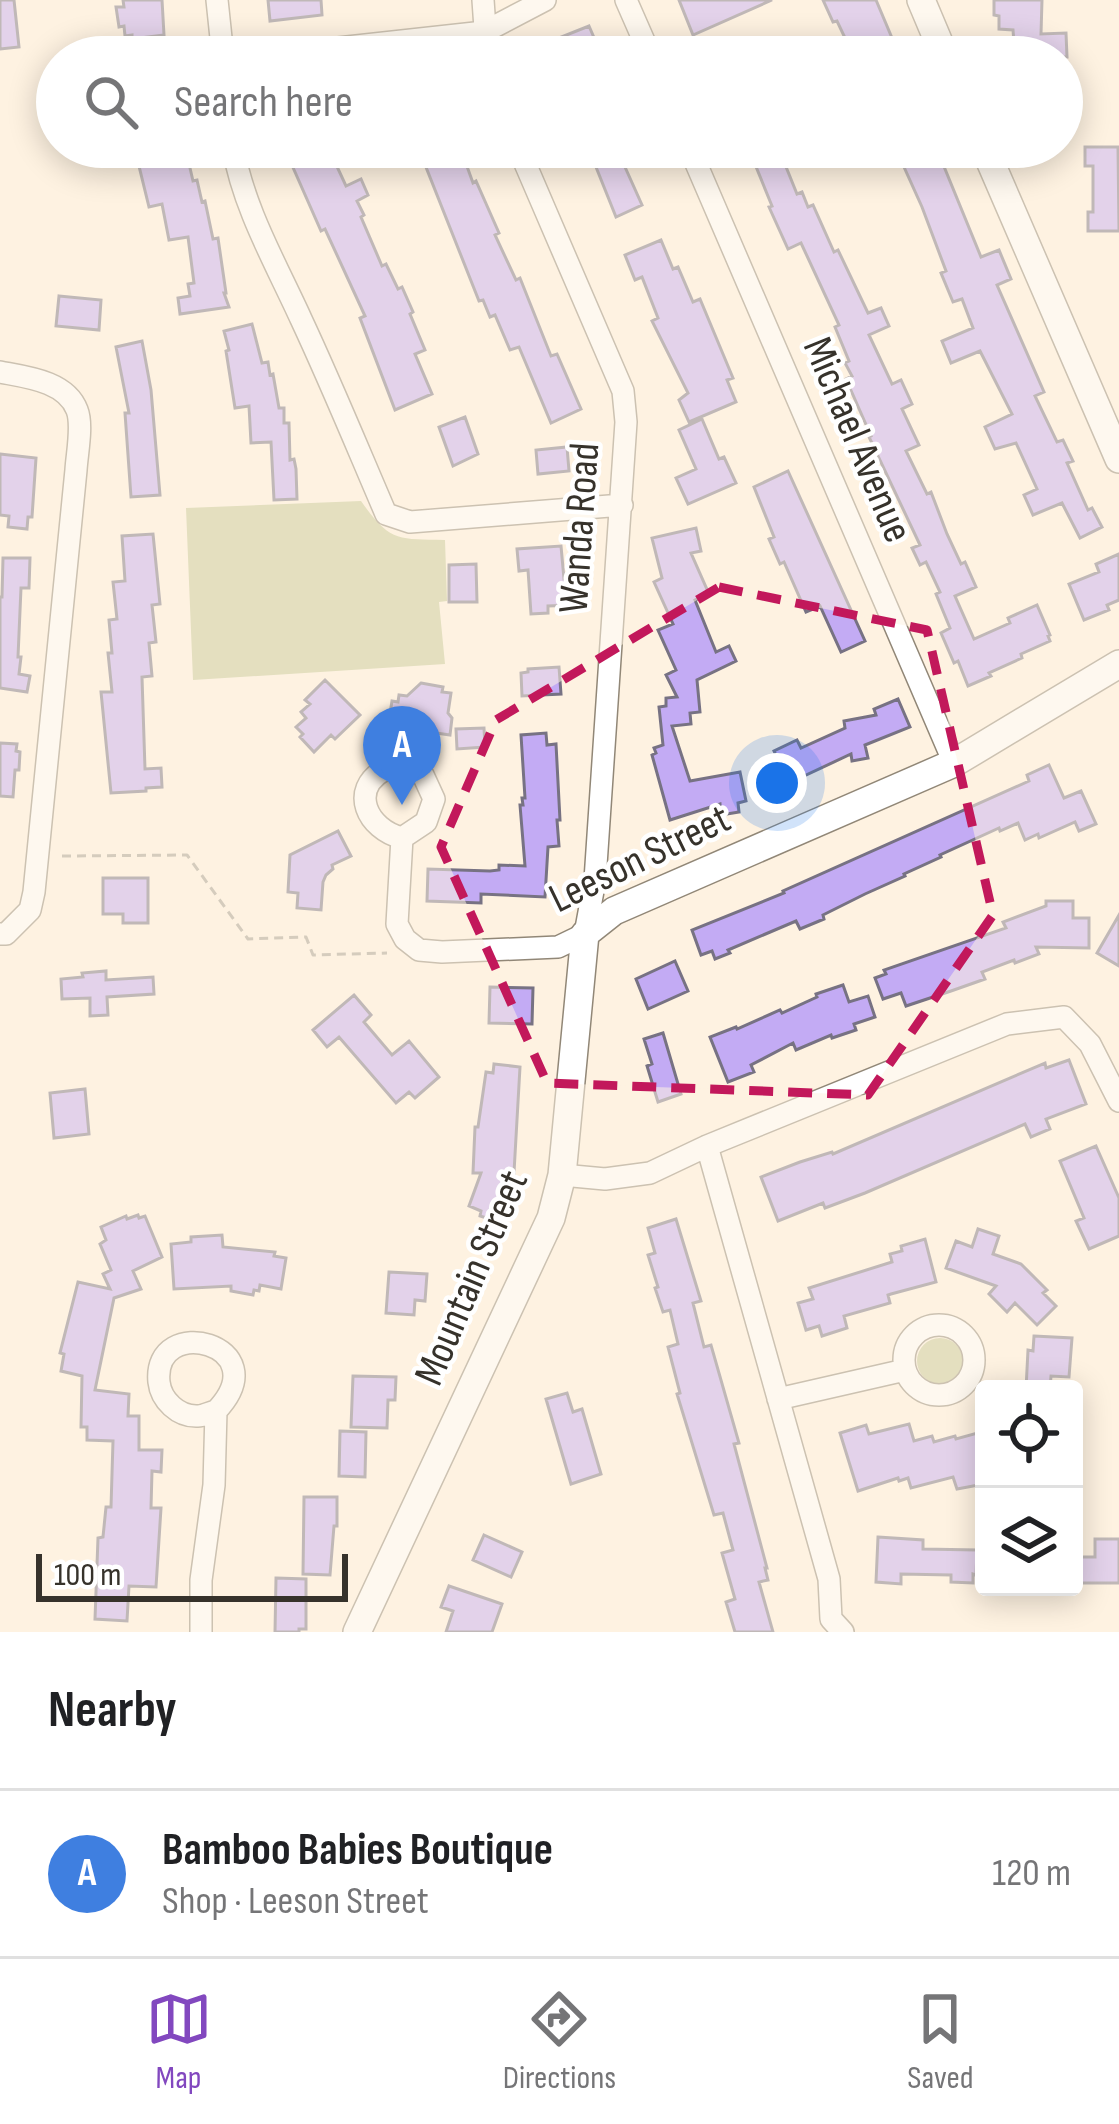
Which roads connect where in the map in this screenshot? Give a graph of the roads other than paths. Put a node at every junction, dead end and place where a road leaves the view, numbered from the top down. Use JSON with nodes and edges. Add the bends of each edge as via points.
{"nodes":[{"id":1,"x":217,"y":0,"type":"edge"},
{"id":2,"x":483,"y":0,"type":"edge"},
{"id":3,"x":545,"y":0,"type":"edge"},
{"id":4,"x":626,"y":0,"type":"edge"},
{"id":5,"x":920,"y":0,"type":"edge"},
{"id":6,"x":484,"y":32,"type":"junction"},
{"id":7,"x":221,"y":36,"type":"edge"},
{"id":8,"x":448,"y":36,"type":"edge"},
{"id":9,"x":484,"y":36,"type":"edge"},
{"id":10,"x":642,"y":36,"type":"edge"},
{"id":11,"x":936,"y":36,"type":"edge"},
{"id":12,"x":237,"y":168,"type":"edge"},
{"id":13,"x":527,"y":168,"type":"edge"},
{"id":14,"x":698,"y":168,"type":"edge"},
{"id":15,"x":993,"y":168,"type":"edge"},
{"id":16,"x":0,"y":372,"type":"edge"},
{"id":17,"x":1119,"y":459,"type":"edge"},
{"id":18,"x":622,"y":505,"type":"junction"},
{"id":19,"x":1119,"y":664,"type":"edge"},
{"id":20,"x":954,"y":763,"type":"junction"},
{"id":21,"x":402,"y":838,"type":"dead end"},
{"id":22,"x":0,"y":934,"type":"edge"},
{"id":23,"x":585,"y":934,"type":"junction"},
{"id":24,"x":1119,"y":1101,"type":"edge"},
{"id":25,"x":707,"y":1146,"type":"junction"},
{"id":26,"x":562,"y":1174,"type":"junction"},
{"id":27,"x":905,"y":1370,"type":"dead end"},
{"id":28,"x":778,"y":1399,"type":"junction"},
{"id":29,"x":216,"y":1411,"type":"dead end"},
{"id":30,"x":201,"y":1632,"type":"edge"},
{"id":31,"x":357,"y":1632,"type":"edge"},
{"id":32,"x":843,"y":1632,"type":"edge"}],
"edges":[{"from":1,"to":7,"type":"street"},
{"from":2,"to":6,"type":"street"},
{"from":3,"to":6,"type":"street"},
{"from":4,"to":10,"type":"street"},
{"from":5,"to":11,"type":"street"},
{"from":6,"to":8,"type":"street"},
{"from":6,"to":9,"type":"street"},
{"from":12,"to":18,"type":"street","via":[[386,514],[410,522]]},
{"from":13,"to":18,"type":"street","name":"Wanda Road","via":[[623,391]]},
{"from":14,"to":20,"type":"street","name":"Michael Avenue"},
{"from":15,"to":17,"type":"street"},
{"from":16,"to":22,"type":"street","via":[[40,379],[79,412],[30,910]]},
{"from":18,"to":23,"type":"street","name":"Wanda Road"},
{"from":19,"to":20,"type":"street","name":"Leeson Street"},
{"from":20,"to":23,"type":"street","name":"Leeson Street","via":[[614,911]]},
{"from":21,"to":23,"type":"street","name":"Leeson Street","via":[[397,924],[418,950],[558,947]]},
{"from":23,"to":26,"type":"street","name":"Mountain Street"},
{"from":24,"to":25,"type":"street","via":[[1090,1044],[1064,1017],[1007,1024]]},
{"from":25,"to":26,"type":"street","via":[[650,1172]]},
{"from":25,"to":28,"type":"street"},
{"from":26,"to":31,"type":"street","name":"Mountain Street","via":[[530,1268]]},
{"from":27,"to":28,"type":"street"},
{"from":28,"to":32,"type":"street","via":[[829,1579],[831,1619]]},
{"from":29,"to":30,"type":"street"}]}
